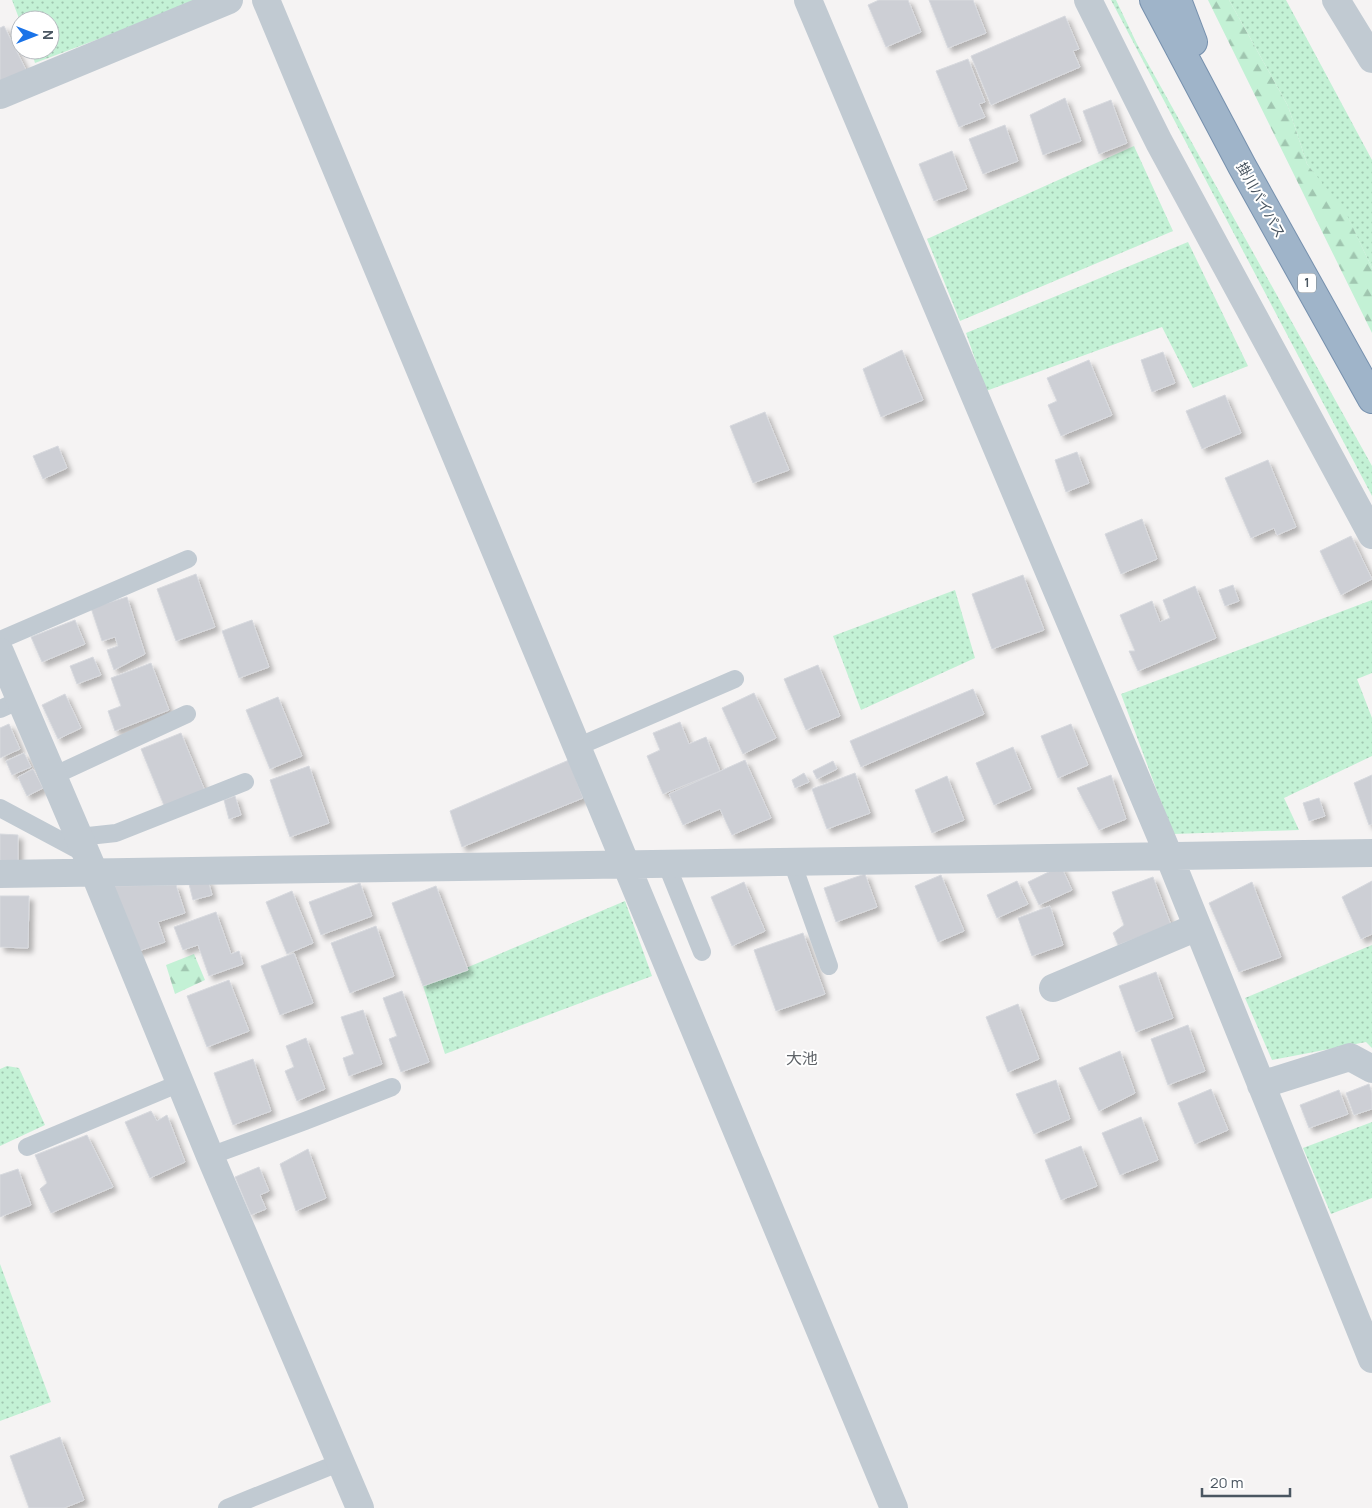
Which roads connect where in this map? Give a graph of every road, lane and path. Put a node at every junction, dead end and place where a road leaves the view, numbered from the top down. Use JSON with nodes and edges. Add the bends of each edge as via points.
{"nodes":[{"id":1,"x":229,"y":0,"type":"edge"},
{"id":2,"x":266,"y":0,"type":"edge"},
{"id":3,"x":808,"y":0,"type":"edge"},
{"id":4,"x":1088,"y":0,"type":"edge"},
{"id":5,"x":1154,"y":0,"type":"edge"},
{"id":6,"x":1177,"y":0,"type":"edge"},
{"id":7,"x":1336,"y":0,"type":"edge"},
{"id":8,"x":1372,"y":59,"type":"edge"},
{"id":9,"x":0,"y":95,"type":"edge"},
{"id":10,"x":1242,"y":166,"type":"junction"},
{"id":11,"x":1372,"y":399,"type":"edge"},
{"id":12,"x":1372,"y":535,"type":"edge"},
{"id":13,"x":188,"y":559,"type":"dead end"},
{"id":14,"x":0,"y":640,"type":"edge"},
{"id":15,"x":0,"y":652,"type":"edge"},
{"id":16,"x":735,"y":679,"type":"dead end"},
{"id":17,"x":10,"y":704,"type":"edge"},
{"id":18,"x":187,"y":714,"type":"dead end"},
{"id":19,"x":577,"y":747,"type":"junction"},
{"id":20,"x":53,"y":776,"type":"junction"},
{"id":21,"x":245,"y":782,"type":"dead end"},
{"id":22,"x":0,"y":808,"type":"edge"},
{"id":23,"x":1372,"y":853,"type":"edge"},
{"id":24,"x":86,"y":854,"type":"junction"},
{"id":25,"x":1168,"y":856,"type":"junction"},
{"id":26,"x":792,"y":862,"type":"junction"},
{"id":27,"x":626,"y":864,"type":"junction"},
{"id":28,"x":678,"y":864,"type":"junction"},
{"id":29,"x":0,"y":874,"type":"edge"},
{"id":30,"x":1197,"y":927,"type":"junction"},
{"id":31,"x":702,"y":952,"type":"dead end"},
{"id":32,"x":829,"y":966,"type":"dead end"},
{"id":33,"x":1053,"y":988,"type":"dead end"},
{"id":34,"x":1372,"y":1069,"type":"edge"},
{"id":35,"x":180,"y":1083,"type":"junction"},
{"id":36,"x":1261,"y":1085,"type":"junction"},
{"id":37,"x":392,"y":1088,"type":"dead end"},
{"id":38,"x":27,"y":1147,"type":"dead end"},
{"id":39,"x":210,"y":1156,"type":"junction"},
{"id":40,"x":1372,"y":1359,"type":"edge"},
{"id":41,"x":341,"y":1462,"type":"junction"},
{"id":42,"x":227,"y":1508,"type":"edge"},
{"id":43,"x":360,"y":1508,"type":"edge"},
{"id":44,"x":894,"y":1508,"type":"edge"}],
"edges":[{"from":1,"to":9,"type":"street"},
{"from":2,"to":19,"type":"street"},
{"from":3,"to":25,"type":"street"},
{"from":4,"to":12,"type":"street","via":[[1159,142]]},
{"from":5,"to":10,"type":"highway","name":"掛川バイパス","number":"1"},
{"from":6,"to":10,"type":"highway"},
{"from":7,"to":8,"type":"street"},
{"from":10,"to":11,"type":"highway","name":"掛川バイパス","number":"1"},
{"from":13,"to":14,"type":"lane"},
{"from":15,"to":17,"type":"street"},
{"from":16,"to":19,"type":"lane"},
{"from":17,"to":20,"type":"street"},
{"from":18,"to":20,"type":"lane"},
{"from":19,"to":27,"type":"street"},
{"from":20,"to":24,"type":"street"},
{"from":21,"to":24,"type":"lane","via":[[116,833]]},
{"from":22,"to":24,"type":"lane"},
{"from":23,"to":25,"type":"street"},
{"from":24,"to":27,"type":"street"},
{"from":24,"to":29,"type":"street"},
{"from":24,"to":35,"type":"street"},
{"from":25,"to":26,"type":"street"},
{"from":25,"to":30,"type":"street"},
{"from":26,"to":28,"type":"street"},
{"from":26,"to":32,"type":"lane"},
{"from":27,"to":28,"type":"street"},
{"from":27,"to":44,"type":"street"},
{"from":28,"to":31,"type":"lane","via":[[670,873]]},
{"from":30,"to":33,"type":"street"},
{"from":30,"to":36,"type":"street"},
{"from":34,"to":36,"type":"street","via":[[1350,1057]]},
{"from":35,"to":38,"type":"lane"},
{"from":35,"to":39,"type":"street"},
{"from":36,"to":40,"type":"street"},
{"from":37,"to":39,"type":"lane"},
{"from":39,"to":41,"type":"street"},
{"from":41,"to":42,"type":"lane"},
{"from":41,"to":43,"type":"street"}]}
